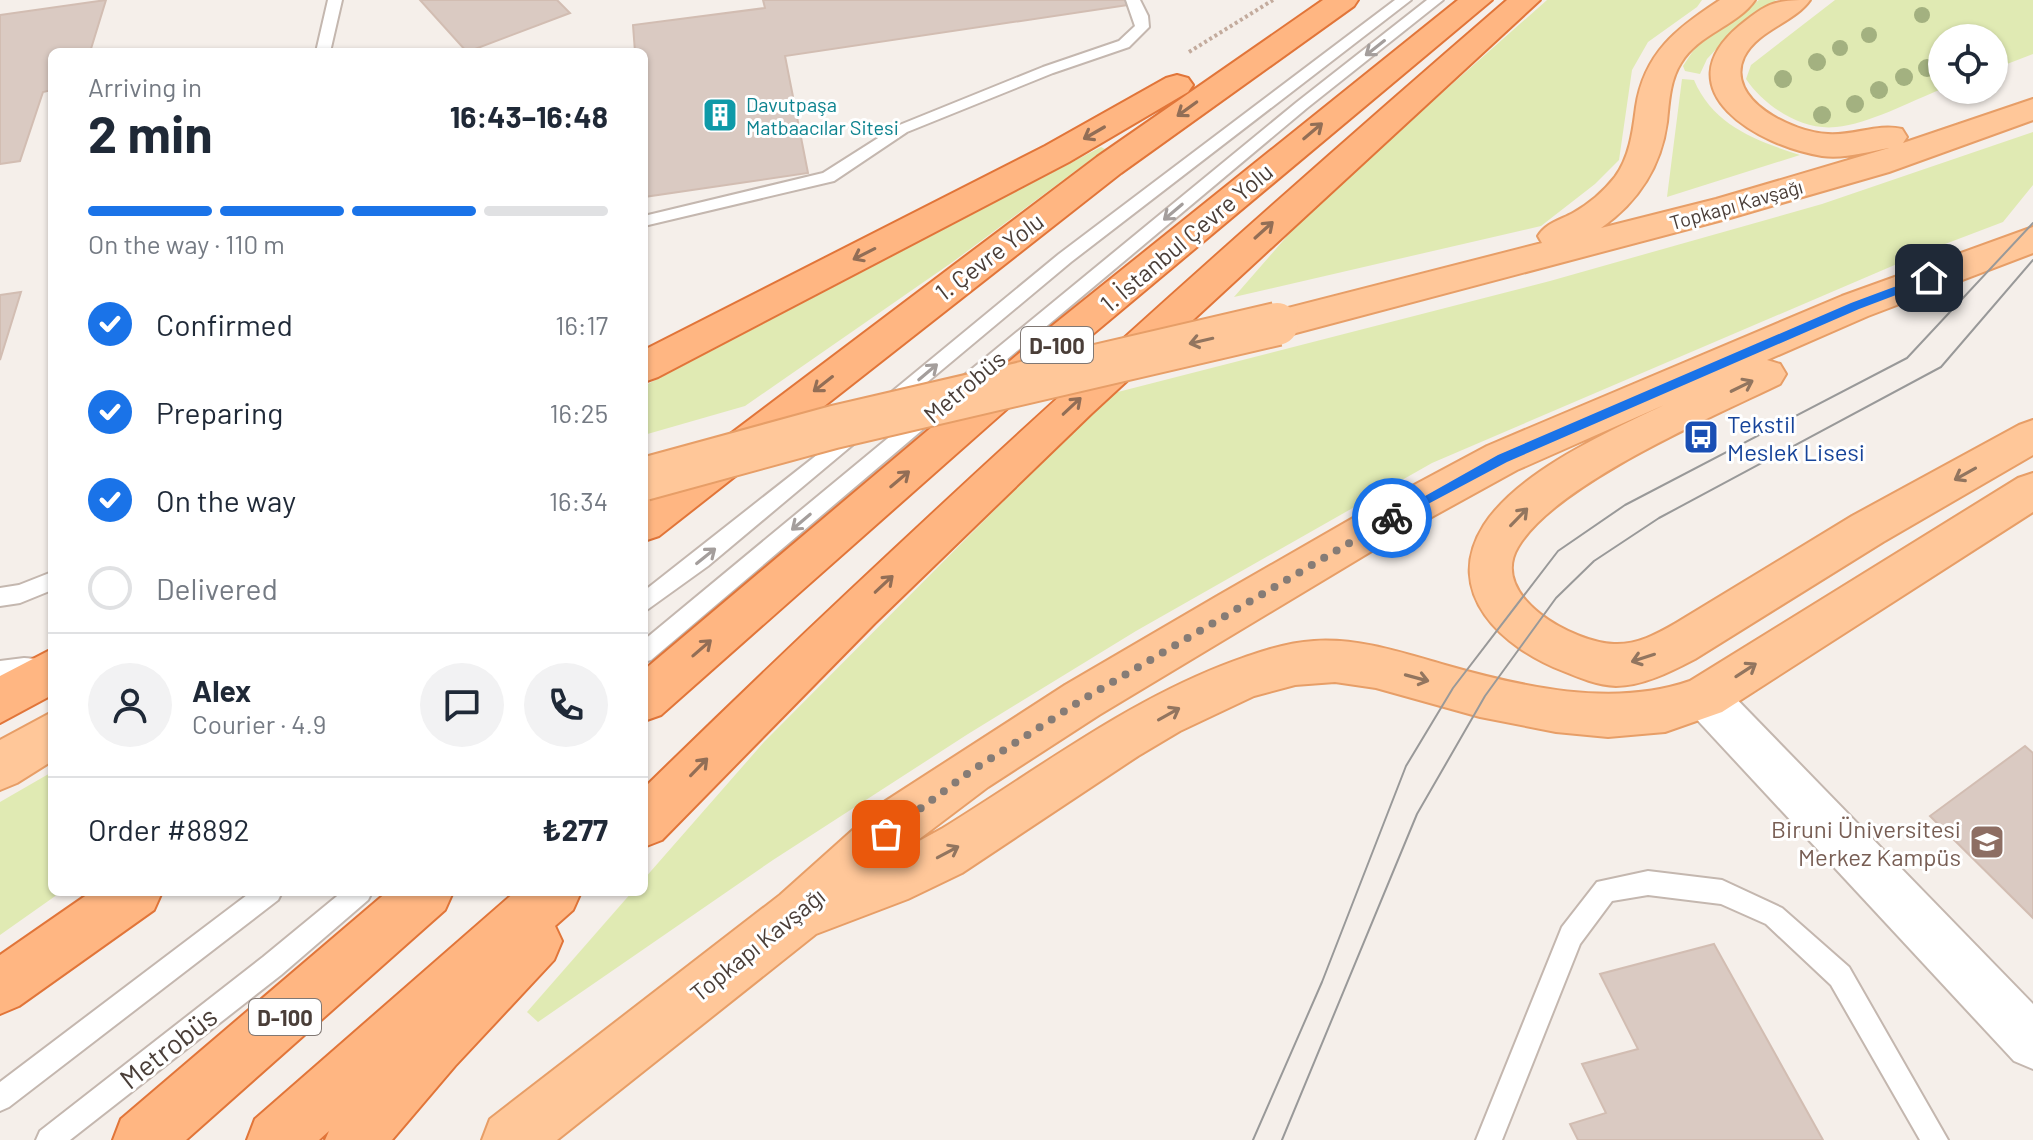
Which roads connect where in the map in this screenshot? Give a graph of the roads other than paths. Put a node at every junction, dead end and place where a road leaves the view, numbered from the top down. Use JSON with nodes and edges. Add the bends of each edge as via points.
{"nodes":[{"id":1,"x":335,"y":0,"type":"edge"},
{"id":2,"x":1133,"y":0,"type":"edge"},
{"id":3,"x":1334,"y":0,"type":"edge"},
{"id":4,"x":1343,"y":0,"type":"edge"},
{"id":5,"x":1404,"y":0,"type":"edge"},
{"id":6,"x":1436,"y":0,"type":"edge"},
{"id":7,"x":1477,"y":0,"type":"edge"},
{"id":8,"x":1525,"y":0,"type":"edge"},
{"id":9,"x":1740,"y":0,"type":"edge"},
{"id":10,"x":1795,"y":0,"type":"edge"},
{"id":11,"x":324,"y":48,"type":"edge"},
{"id":12,"x":2033,"y":91,"type":"edge"},
{"id":13,"x":2033,"y":109,"type":"edge"},
{"id":14,"x":648,"y":220,"type":"edge"},
{"id":15,"x":2033,"y":239,"type":"edge"},
{"id":16,"x":1958,"y":268,"type":"junction"},
{"id":17,"x":1435,"y":285,"type":"junction"},
{"id":18,"x":648,"y":365,"type":"edge"},
{"id":19,"x":2033,"y":436,"type":"edge"},
{"id":20,"x":648,"y":478,"type":"edge"},
{"id":21,"x":2033,"y":490,"type":"edge"},
{"id":22,"x":648,"y":520,"type":"edge"},
{"id":23,"x":48,"y":583,"type":"edge"},
{"id":24,"x":0,"y":597,"type":"edge"},
{"id":25,"x":648,"y":600,"type":"edge"},
{"id":26,"x":648,"y":650,"type":"edge"},
{"id":27,"x":0,"y":670,"type":"edge"},
{"id":28,"x":48,"y":670,"type":"edge"},
{"id":29,"x":48,"y":672,"type":"edge"},
{"id":30,"x":648,"y":697,"type":"edge"},
{"id":31,"x":1705,"y":697,"type":"junction"},
{"id":32,"x":0,"y":701,"type":"edge"},
{"id":33,"x":48,"y":737,"type":"edge"},
{"id":34,"x":0,"y":767,"type":"edge"},
{"id":35,"x":648,"y":819,"type":"edge"},
{"id":36,"x":130,"y":896,"type":"edge"},
{"id":37,"x":265,"y":896,"type":"edge"},
{"id":38,"x":355,"y":896,"type":"edge"},
{"id":39,"x":422,"y":896,"type":"edge"},
{"id":40,"x":550,"y":896,"type":"edge"},
{"id":41,"x":575,"y":896,"type":"edge"},
{"id":42,"x":799,"y":914,"type":"junction"},
{"id":43,"x":0,"y":987,"type":"edge"},
{"id":44,"x":2033,"y":1042,"type":"edge"},
{"id":45,"x":0,"y":1098,"type":"edge"},
{"id":46,"x":49,"y":1140,"type":"edge"},
{"id":47,"x":142,"y":1140,"type":"edge"},
{"id":48,"x":276,"y":1140,"type":"edge"},
{"id":49,"x":354,"y":1140,"type":"edge"},
{"id":50,"x":511,"y":1140,"type":"edge"},
{"id":51,"x":1489,"y":1140,"type":"edge"},
{"id":52,"x":1935,"y":1140,"type":"edge"}],
"edges":[{"from":1,"to":11,"type":"lane"},
{"from":2,"to":14,"type":"lane","via":[[1142,27],[1124,44],[902,129],[828,177]]},
{"from":3,"to":18,"type":"highway","one_way":true,"via":[[1241,46],[1057,154]]},
{"from":4,"to":22,"type":"highway","name":"1. Çevre Yolu","one_way":true,"via":[[1109,165]]},
{"from":25,"to":5,"type":"lane","name":"Metrobüs","one_way":true,"via":[[1065,258]]},
{"from":6,"to":26,"type":"lane","name":"Metrobüs","one_way":true,"via":[[1302,105]]},
{"from":30,"to":7,"type":"highway","name":"1. İstanbul Çevre Yolu","number":"D-100","one_way":true,"via":[[1078,326]]},
{"from":35,"to":8,"type":"highway","one_way":true,"via":[[819,646],[1111,370]]},
{"from":9,"to":17,"type":"main road","via":[[1665,62],[1639,167],[1606,210]]},
{"from":10,"to":12,"type":"main road","via":[[1740,42],[1728,57],[1724,75],[1730,93],[1770,130],[1823,145],[1850,145]]},
{"from":13,"to":17,"type":"main road","name":"Topkapı Kavşağı","via":[[1877,164]]},
{"from":15,"to":16,"type":"main road","name":"Topkapı Kavşağı"},
{"from":19,"to":16,"type":"main road","one_way":true,"via":[[1862,532],[1672,649],[1621,666],[1584,658],[1530,633],[1508,616],[1498,599],[1490,566],[1500,538],[1524,510],[1566,478],[1766,373],[1913,309]]},
{"from":16,"to":42,"type":"main road","name":"Topkapı Kavşağı","via":[[1855,306],[1515,453],[1375,527],[971,771],[902,819]]},
{"from":17,"to":20,"type":"main road","one_way":true,"bridge":true,"via":[[850,423]]},
{"from":31,"to":21,"type":"main road","one_way":true},
{"from":23,"to":24,"type":"lane"},
{"from":27,"to":28,"type":"lane"},
{"from":29,"to":32,"type":"highway"},
{"from":42,"to":31,"type":"main road","one_way":true,"via":[[902,876],[959,847],[1174,710],[1261,673],[1298,664],[1340,662],[1485,696],[1603,715],[1661,712]]},
{"from":31,"to":44,"type":"street"},
{"from":33,"to":34,"type":"main road"},
{"from":36,"to":43,"type":"highway"},
{"from":37,"to":45,"type":"lane"},
{"from":38,"to":46,"type":"lane","name":"Metrobüs"},
{"from":39,"to":47,"type":"highway","number":"D-100"},
{"from":40,"to":48,"type":"highway"},
{"from":41,"to":49,"type":"highway"},
{"from":42,"to":50,"type":"main road","name":"Topkapı Kavşağı"},
{"from":51,"to":52,"type":"lane","via":[[1571,936],[1605,890],[1648,883],[1722,892],[1774,916],[1840,976]]}]}
